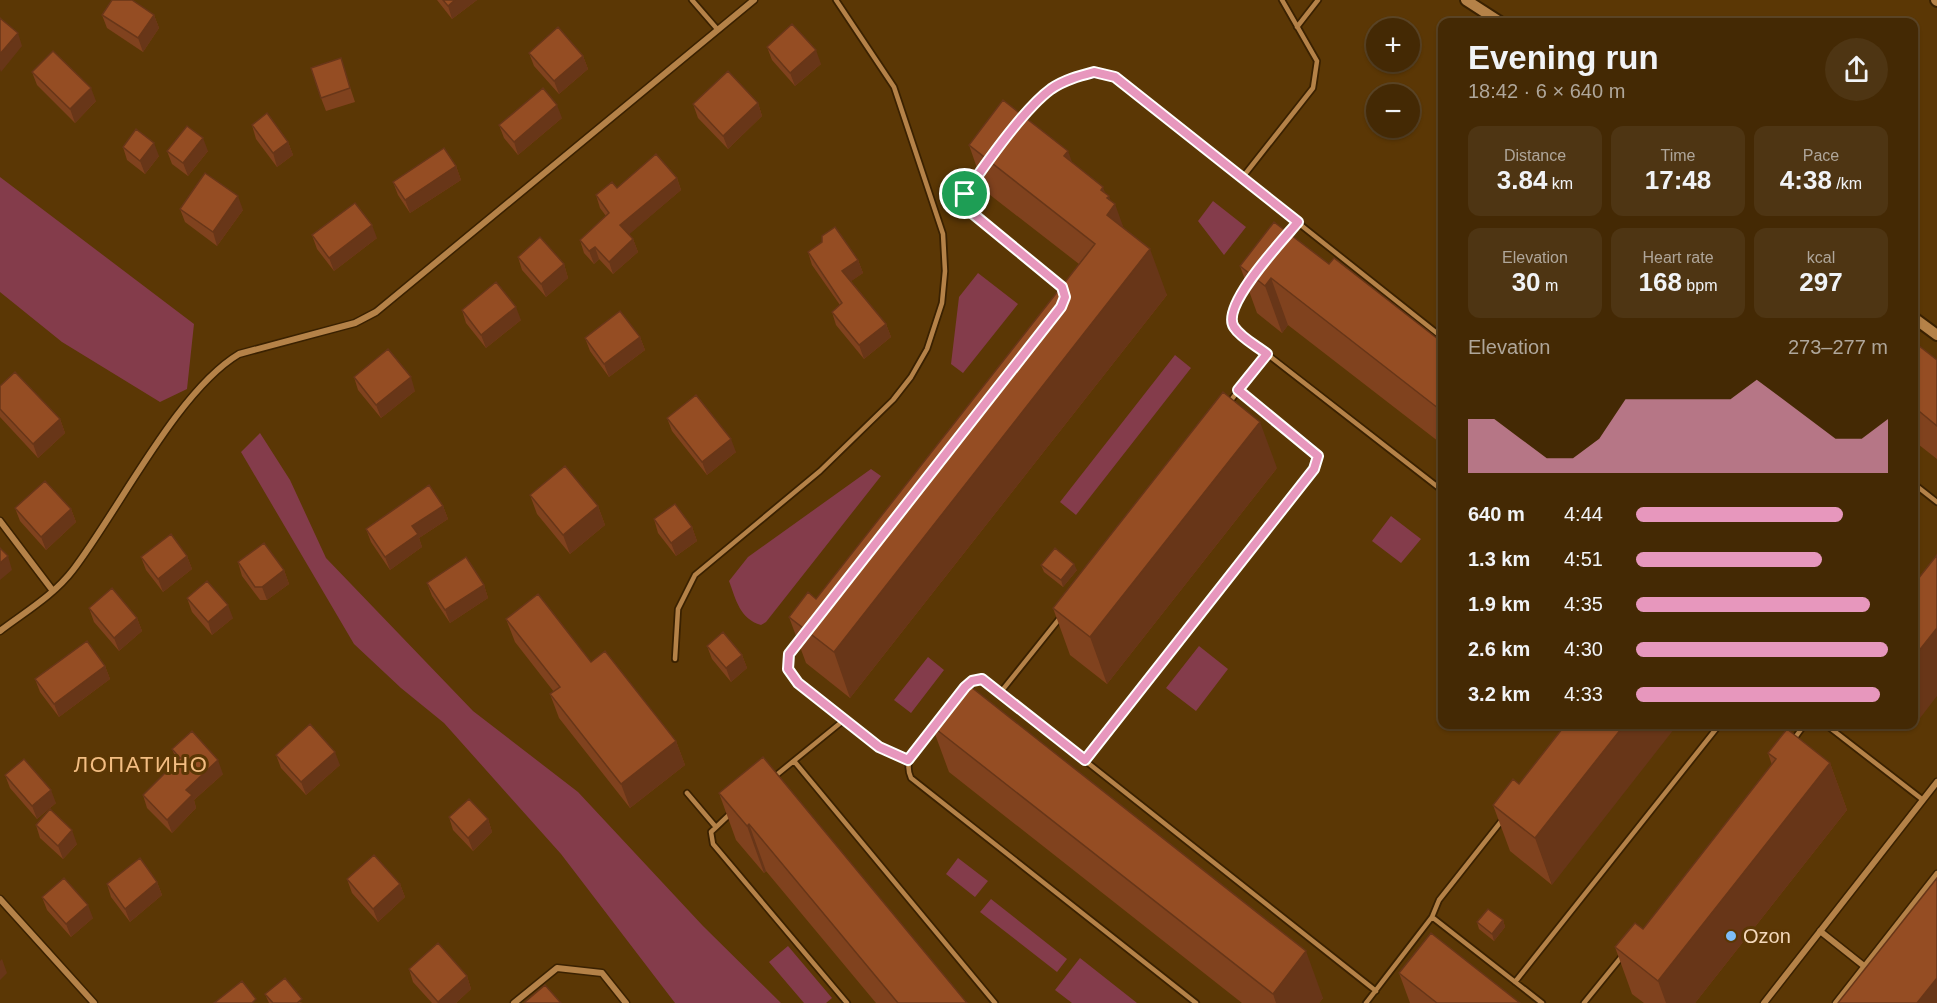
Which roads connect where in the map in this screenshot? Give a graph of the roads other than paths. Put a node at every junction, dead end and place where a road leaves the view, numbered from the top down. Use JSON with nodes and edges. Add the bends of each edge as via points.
{"nodes":[{"id":1,"x":692,"y":0,"type":"edge"},
{"id":2,"x":754,"y":0,"type":"edge"},
{"id":3,"x":836,"y":0,"type":"edge"},
{"id":4,"x":1282,"y":0,"type":"edge"},
{"id":5,"x":1318,"y":0,"type":"edge"},
{"id":6,"x":1466,"y":0,"type":"edge"},
{"id":7,"x":1494,"y":18,"type":"edge"},
{"id":8,"x":1297,"y":27,"type":"junction"},
{"id":9,"x":718,"y":30,"type":"junction"},
{"id":10,"x":1017,"y":126,"type":"edge"},
{"id":11,"x":984,"y":168,"type":"edge"},
{"id":12,"x":1242,"y":178,"type":"junction"},
{"id":13,"x":1298,"y":222,"type":"junction"},
{"id":14,"x":1283,"y":240,"type":"edge"},
{"id":15,"x":1250,"y":281,"type":"edge"},
{"id":16,"x":1065,"y":297,"type":"edge"},
{"id":17,"x":1918,"y":321,"type":"edge"},
{"id":18,"x":1438,"y":334,"type":"edge"},
{"id":19,"x":1937,"y":334,"type":"edge"},
{"id":20,"x":1267,"y":354,"type":"junction"},
{"id":21,"x":1238,"y":390,"type":"junction"},
{"id":22,"x":1223,"y":409,"type":"edge"},
{"id":23,"x":1438,"y":486,"type":"edge"},
{"id":24,"x":1918,"y":487,"type":"edge"},
{"id":25,"x":1937,"y":502,"type":"edge"},
{"id":26,"x":0,"y":521,"type":"edge"},
{"id":27,"x":53,"y":591,"type":"junction"},
{"id":28,"x":1061,"y":616,"type":"edge"},
{"id":29,"x":0,"y":631,"type":"edge"},
{"id":30,"x":803,"y":635,"type":"edge"},
{"id":31,"x":675,"y":659,"type":"dead end"},
{"id":32,"x":1000,"y":693,"type":"junction"},
{"id":33,"x":958,"y":695,"type":"edge"},
{"id":34,"x":844,"y":720,"type":"junction"},
{"id":35,"x":938,"y":722,"type":"edge"},
{"id":36,"x":1716,"y":729,"type":"edge"},
{"id":37,"x":1801,"y":729,"type":"edge"},
{"id":38,"x":1831,"y":729,"type":"edge"},
{"id":39,"x":1789,"y":745,"type":"edge"},
{"id":40,"x":908,"y":760,"type":"junction"},
{"id":41,"x":1085,"y":760,"type":"junction"},
{"id":42,"x":794,"y":761,"type":"junction"},
{"id":43,"x":1937,"y":782,"type":"edge"},
{"id":44,"x":768,"y":783,"type":"edge"},
{"id":45,"x":687,"y":793,"type":"dead end"},
{"id":46,"x":1923,"y":800,"type":"junction"},
{"id":47,"x":732,"y":812,"type":"edge"},
{"id":48,"x":1504,"y":818,"type":"edge"},
{"id":49,"x":715,"y":826,"type":"junction"},
{"id":50,"x":1937,"y":874,"type":"edge"},
{"id":51,"x":0,"y":899,"type":"edge"},
{"id":52,"x":1432,"y":917,"type":"junction"},
{"id":53,"x":1820,"y":931,"type":"junction"},
{"id":54,"x":1629,"y":947,"type":"edge"},
{"id":55,"x":1864,"y":966,"type":"junction"},
{"id":56,"x":1515,"y":982,"type":"junction"},
{"id":57,"x":1376,"y":991,"type":"junction"},
{"id":58,"x":94,"y":1003,"type":"edge"},
{"id":59,"x":514,"y":1003,"type":"edge"},
{"id":60,"x":626,"y":1003,"type":"edge"},
{"id":61,"x":847,"y":1003,"type":"edge"},
{"id":62,"x":995,"y":1003,"type":"edge"},
{"id":63,"x":1196,"y":1003,"type":"edge"},
{"id":64,"x":1366,"y":1003,"type":"edge"},
{"id":65,"x":1542,"y":1003,"type":"edge"},
{"id":66,"x":1584,"y":1003,"type":"edge"},
{"id":67,"x":1764,"y":1003,"type":"edge"},
{"id":68,"x":1836,"y":1003,"type":"edge"}],
"edges":[{"from":1,"to":9,"type":"lane"},
{"from":2,"to":9,"type":"street"},
{"from":3,"to":31,"type":"lane","via":[[894,87],[943,234],[942,303],[927,349],[893,400],[820,471],[695,575],[678,609]]},
{"from":4,"to":8,"type":"lane"},
{"from":5,"to":8,"type":"lane"},
{"from":6,"to":7,"type":"street"},
{"from":8,"to":12,"type":"lane","via":[[1317,61],[1313,88]]},
{"from":9,"to":27,"type":"street","via":[[376,312],[356,323],[239,354],[224,363],[192,399],[73,570]]},
{"from":10,"to":12,"type":"lane","via":[[1051,89],[1094,72],[1115,77]]},
{"from":11,"to":16,"type":"lane","via":[[965,194],[965,205],[1056,281]]},
{"from":12,"to":13,"type":"lane"},
{"from":13,"to":14,"type":"lane"},
{"from":13,"to":18,"type":"lane"},
{"from":15,"to":20,"type":"lane","via":[[1234,304],[1232,325]]},
{"from":17,"to":19,"type":"street"},
{"from":20,"to":21,"type":"lane"},
{"from":20,"to":23,"type":"lane"},
{"from":21,"to":22,"type":"lane"},
{"from":21,"to":41,"type":"lane","via":[[1311,447],[1318,456],[1314,469]]},
{"from":24,"to":25,"type":"lane"},
{"from":26,"to":27,"type":"street"},
{"from":27,"to":29,"type":"street"},
{"from":28,"to":32,"type":"lane"},
{"from":30,"to":34,"type":"lane","via":[[789,654],[788,669],[798,683]]},
{"from":32,"to":33,"type":"lane","via":[[982,679],[972,681]]},
{"from":32,"to":41,"type":"lane"},
{"from":34,"to":40,"type":"lane","via":[[879,747]]},
{"from":34,"to":42,"type":"lane"},
{"from":35,"to":40,"type":"lane"},
{"from":36,"to":56,"type":"lane"},
{"from":37,"to":39,"type":"lane"},
{"from":38,"to":46,"type":"lane"},
{"from":40,"to":63,"type":"lane","via":[[906,769],[911,778]]},
{"from":41,"to":57,"type":"lane"},
{"from":42,"to":44,"type":"lane"},
{"from":42,"to":62,"type":"lane"},
{"from":43,"to":46,"type":"street"},
{"from":45,"to":49,"type":"lane"},
{"from":46,"to":53,"type":"street"},
{"from":47,"to":49,"type":"lane"},
{"from":48,"to":52,"type":"lane","via":[[1439,900]]},
{"from":49,"to":61,"type":"lane","via":[[711,832],[713,844]]},
{"from":50,"to":55,"type":"street"},
{"from":51,"to":58,"type":"street"},
{"from":52,"to":56,"type":"lane"},
{"from":52,"to":57,"type":"lane"},
{"from":53,"to":55,"type":"street"},
{"from":53,"to":67,"type":"street"},
{"from":54,"to":66,"type":"lane"},
{"from":55,"to":68,"type":"street"},
{"from":56,"to":65,"type":"lane"},
{"from":57,"to":64,"type":"lane"},
{"from":59,"to":60,"type":"street","via":[[557,968],[602,973]]}]}
